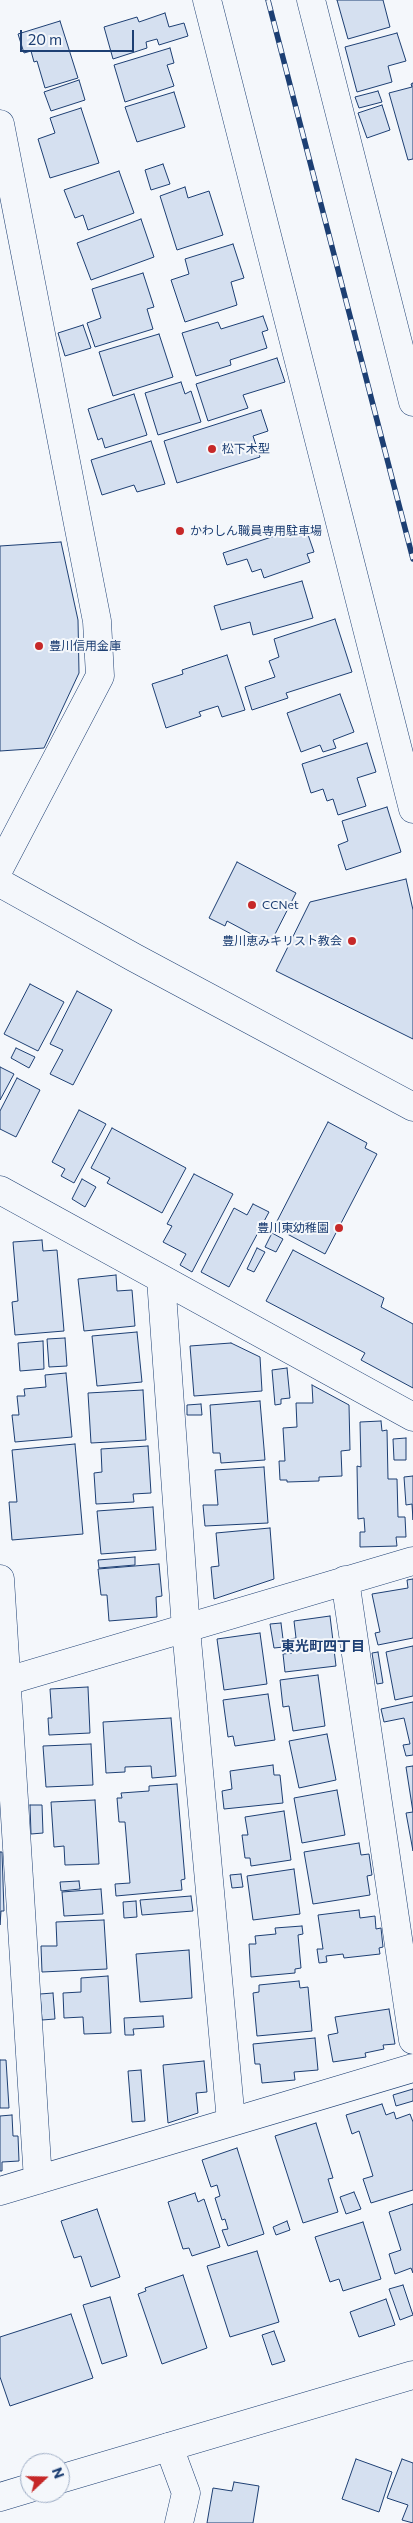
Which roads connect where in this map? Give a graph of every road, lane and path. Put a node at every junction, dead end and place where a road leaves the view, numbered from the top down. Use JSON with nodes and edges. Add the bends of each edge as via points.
{"nodes":[{"id":1,"x":207,"y":0,"type":"edge"},
{"id":2,"x":311,"y":0,"type":"edge"},
{"id":3,"x":0,"y":124,"type":"edge"},
{"id":4,"x":413,"y":402,"type":"edge"},
{"id":5,"x":413,"y":809,"type":"edge"},
{"id":6,"x":0,"y":867,"type":"edge"},
{"id":7,"x":0,"y":883,"type":"edge"},
{"id":8,"x":413,"y":1107,"type":"edge"},
{"id":9,"x":0,"y":1190,"type":"edge"},
{"id":10,"x":161,"y":1279,"type":"junction"},
{"id":11,"x":413,"y":1417,"type":"edge"},
{"id":12,"x":413,"y":1561,"type":"edge"},
{"id":13,"x":0,"y":1579,"type":"edge"},
{"id":14,"x":345,"y":1580,"type":"junction"},
{"id":15,"x":186,"y":1629,"type":"junction"},
{"id":16,"x":3,"y":1683,"type":"edge"},
{"id":17,"x":413,"y":2040,"type":"edge"},
{"id":18,"x":413,"y":2068,"type":"edge"},
{"id":19,"x":231,"y":2121,"type":"junction"},
{"id":20,"x":38,"y":2180,"type":"junction"},
{"id":21,"x":0,"y":2191,"type":"edge"},
{"id":22,"x":413,"y":2375,"type":"edge"},
{"id":23,"x":169,"y":2447,"type":"junction"},
{"id":24,"x":70,"y":2476,"type":"edge"},
{"id":25,"x":20,"y":2491,"type":"edge"},
{"id":26,"x":0,"y":2497,"type":"edge"},
{"id":27,"x":180,"y":2523,"type":"edge"}],
"edges":[{"from":1,"to":5,"type":"street"},
{"from":2,"to":4,"type":"street"},
{"from":3,"to":6,"type":"street","via":[[97,621],[100,676]]},
{"from":7,"to":8,"type":"street"},
{"from":9,"to":10,"type":"street"},
{"from":10,"to":11,"type":"street"},
{"from":10,"to":15,"type":"street"},
{"from":12,"to":14,"type":"street"},
{"from":13,"to":16,"type":"street"},
{"from":14,"to":15,"type":"street"},
{"from":14,"to":17,"type":"street"},
{"from":15,"to":16,"type":"street"},
{"from":15,"to":19,"type":"street"},
{"from":16,"to":20,"type":"street"},
{"from":18,"to":19,"type":"street"},
{"from":19,"to":20,"type":"street"},
{"from":20,"to":21,"type":"street"},
{"from":22,"to":23,"type":"street"},
{"from":23,"to":24,"type":"street"},
{"from":23,"to":27,"type":"street","via":[[186,2493]]},
{"from":25,"to":26,"type":"street"}]}
